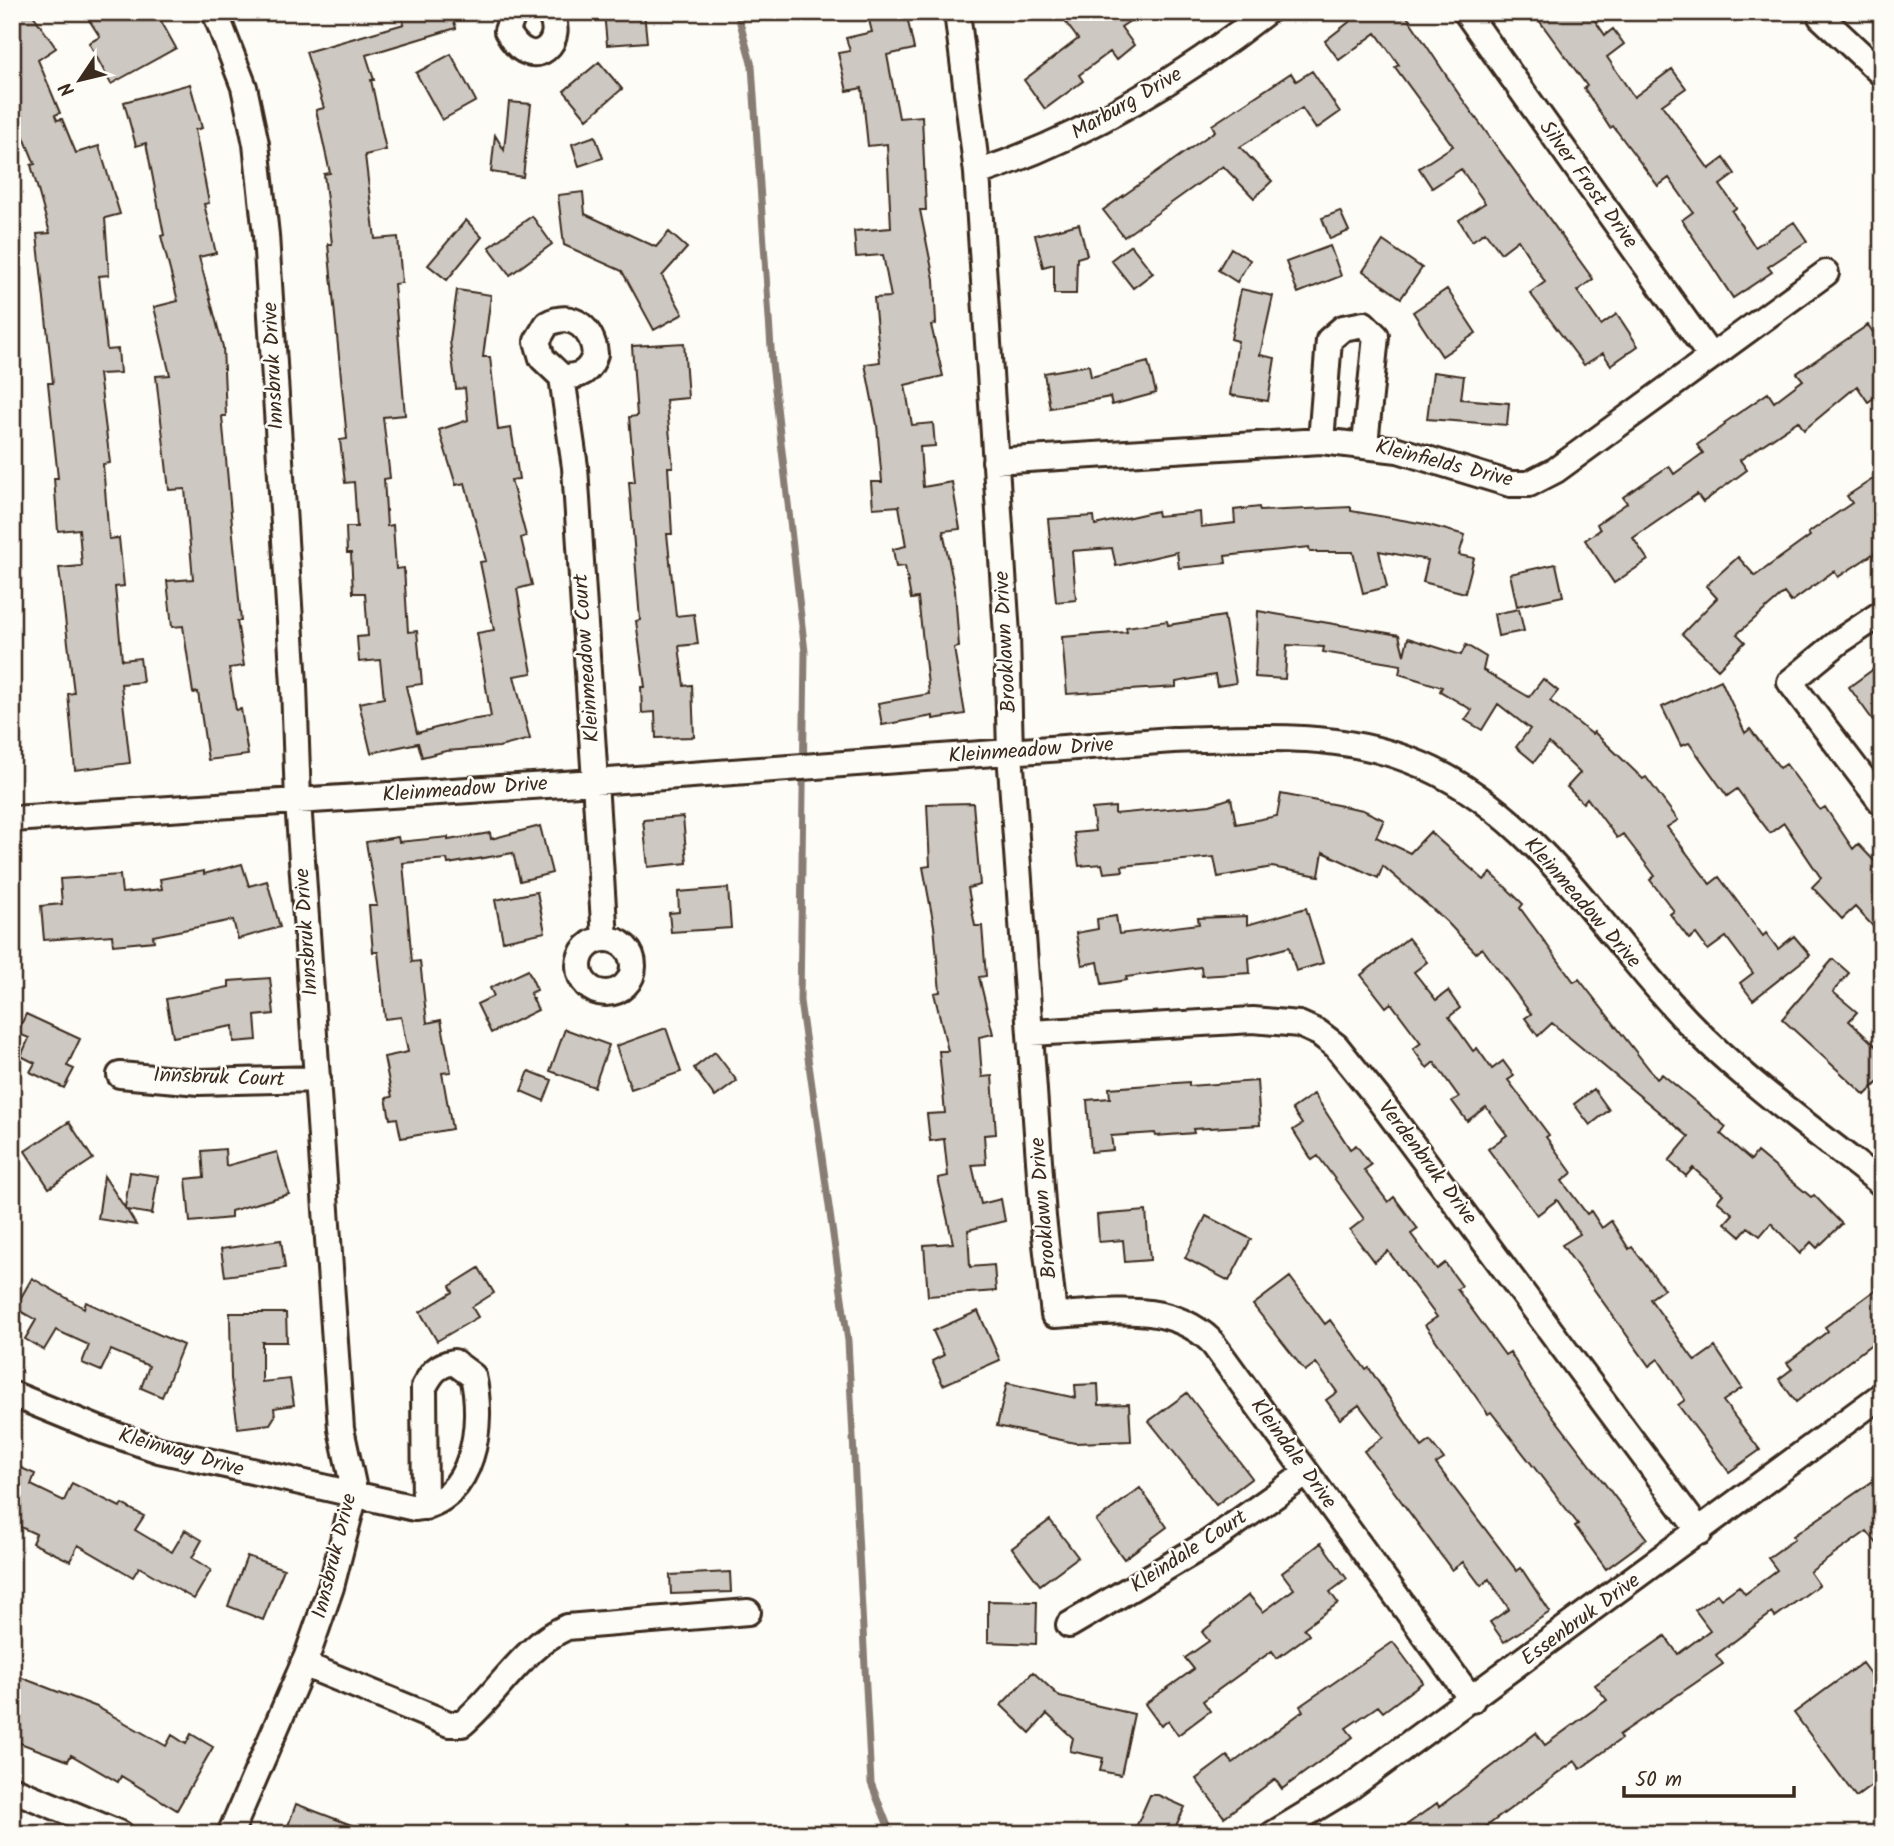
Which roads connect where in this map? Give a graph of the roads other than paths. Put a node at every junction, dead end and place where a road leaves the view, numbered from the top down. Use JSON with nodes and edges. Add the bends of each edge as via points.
{"nodes":[{"id":1,"x":215,"y":12,"type":"edge"},
{"id":2,"x":514,"y":12,"type":"edge"},
{"id":3,"x":547,"y":12,"type":"edge"},
{"id":4,"x":957,"y":12,"type":"edge"},
{"id":5,"x":1266,"y":12,"type":"edge"},
{"id":6,"x":1466,"y":12,"type":"edge"},
{"id":7,"x":1819,"y":14,"type":"edge"},
{"id":8,"x":1882,"y":74,"type":"edge"},
{"id":9,"x":976,"y":173,"type":"junction"},
{"id":10,"x":1826,"y":273,"type":"dead end"},
{"id":11,"x":1711,"y":357,"type":"junction"},
{"id":12,"x":562,"y":377,"type":"dead end"},
{"id":13,"x":1321,"y":441,"type":"junction"},
{"id":14,"x":1365,"y":444,"type":"junction"},
{"id":15,"x":995,"y":461,"type":"junction"},
{"id":16,"x":1882,"y":612,"type":"edge"},
{"id":17,"x":1010,"y":753,"type":"junction"},
{"id":18,"x":594,"y":782,"type":"junction"},
{"id":19,"x":298,"y":801,"type":"junction"},
{"id":20,"x":1882,"y":803,"type":"edge"},
{"id":21,"x":12,"y":818,"type":"edge"},
{"id":22,"x":605,"y":939,"type":"dead end"},
{"id":23,"x":1031,"y":1033,"type":"junction"},
{"id":24,"x":120,"y":1074,"type":"dead end"},
{"id":25,"x":318,"y":1079,"type":"junction"},
{"id":26,"x":1882,"y":1184,"type":"edge"},
{"id":27,"x":1054,"y":1315,"type":"joint"},
{"id":28,"x":12,"y":1394,"type":"edge"},
{"id":29,"x":1882,"y":1395,"type":"edge"},
{"id":30,"x":1307,"y":1473,"type":"junction"},
{"id":31,"x":355,"y":1494,"type":"junction"},
{"id":32,"x":425,"y":1507,"type":"junction"},
{"id":33,"x":1700,"y":1532,"type":"junction"},
{"id":34,"x":748,"y":1612,"type":"dead end"},
{"id":35,"x":1069,"y":1625,"type":"dead end"},
{"id":36,"x":303,"y":1664,"type":"junction"},
{"id":37,"x":1472,"y":1700,"type":"junction"},
{"id":38,"x":12,"y":1789,"type":"edge"},
{"id":39,"x":121,"y":1834,"type":"edge"},
{"id":40,"x":230,"y":1834,"type":"edge"},
{"id":41,"x":1273,"y":1834,"type":"edge"}],
"edges":[{"from":1,"to":19,"type":"street","name":"Innsbruk Drive","via":[[244,87],[256,144],[295,685]]},
{"from":2,"to":3,"type":"street","via":[[507,31],[518,50],[530,54],[544,50],[556,33]]},
{"from":4,"to":9,"type":"street","name":"Brooklawn Drive"},
{"from":5,"to":9,"type":"street","name":"Marburg Drive","via":[[1179,75],[1115,114],[1055,145]]},
{"from":6,"to":11,"type":"street","name":"Silver Frost Drive"},
{"from":7,"to":8,"type":"street"},
{"from":9,"to":15,"type":"street","name":"Brooklawn Drive"},
{"from":10,"to":11,"type":"street","name":"Kleinfields Drive"},
{"from":11,"to":14,"type":"street","name":"Kleinfields Drive","via":[[1556,470],[1529,484],[1510,484],[1434,458]]},
{"from":12,"to":18,"type":"street","name":"Kleinmeadow Court","via":[[575,467]]},
{"from":13,"to":14,"type":"street","name":"Kleinfields Drive"},
{"from":13,"to":14,"type":"street","via":[[1329,340],[1343,328],[1364,324],[1376,336]]},
{"from":13,"to":15,"type":"street","name":"Kleinfields Drive"},
{"from":15,"to":17,"type":"street","name":"Brooklawn Drive"},
{"from":16,"to":20,"type":"street","via":[[1790,682]]},
{"from":17,"to":18,"type":"street","name":"Kleinmeadow Drive"},
{"from":17,"to":23,"type":"street","name":"Brooklawn Drive"},
{"from":17,"to":26,"type":"street","name":"Kleinmeadow Drive","via":[[1173,740],[1321,740],[1380,750],[1437,772],[1514,826],[1699,1033]]},
{"from":18,"to":19,"type":"street","name":"Kleinmeadow Drive"},
{"from":18,"to":22,"type":"street","name":"Kleinmeadow Court"},
{"from":19,"to":21,"type":"street","name":"Kleinmeadow Drive"},
{"from":19,"to":25,"type":"street","name":"Innsbruk Drive"},
{"from":23,"to":27,"type":"street","name":"Brooklawn Drive"},
{"from":23,"to":33,"type":"street","name":"Verdenbruk Drive","via":[[1253,1020],[1299,1024],[1319,1033],[1336,1046],[1377,1097]]},
{"from":24,"to":25,"type":"street","name":"Innsbruk Court","via":[[199,1082]]},
{"from":25,"to":31,"type":"street","name":"Innsbruk Drive","via":[[341,1429]]},
{"from":27,"to":30,"type":"street","name":"Kleindale Drive","via":[[1160,1312],[1196,1327]]},
{"from":28,"to":31,"type":"street","name":"Kleinway Drive","via":[[159,1450]]},
{"from":29,"to":33,"type":"street","name":"Essenbruk Drive"},
{"from":30,"to":35,"type":"street","name":"Kleindale Court","via":[[1208,1544]]},
{"from":30,"to":37,"type":"street","name":"Kleindale Drive"},
{"from":31,"to":32,"type":"street","name":"Kleinway Drive"},
{"from":31,"to":36,"type":"street","name":"Innsbruk Drive","via":[[331,1587]]},
{"from":32,"to":32,"type":"street","via":[[454,1488],[478,1430],[473,1376],[454,1362],[432,1372],[425,1387]]},
{"from":33,"to":37,"type":"street","name":"Essenbruk Drive"},
{"from":34,"to":36,"type":"street","via":[[567,1626],[522,1659],[480,1709],[461,1724],[442,1721]]},
{"from":36,"to":40,"type":"street","name":"Innsbruk Drive"},
{"from":37,"to":41,"type":"street","name":"Essenbruk Drive","via":[[1349,1788]]},
{"from":38,"to":39,"type":"street"}]}
